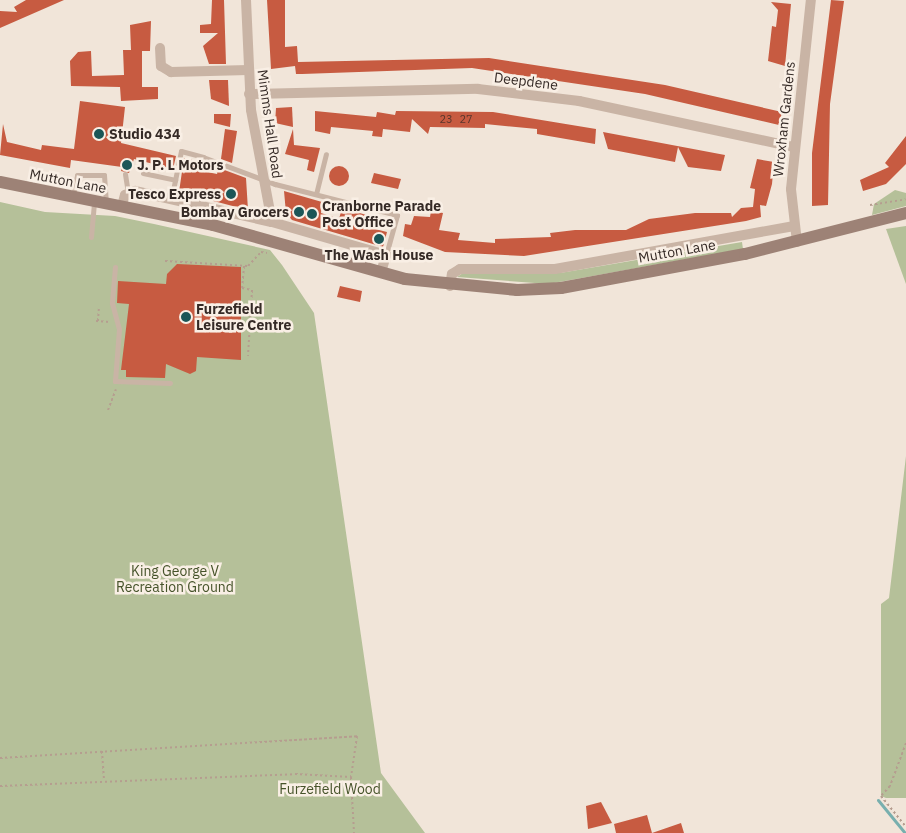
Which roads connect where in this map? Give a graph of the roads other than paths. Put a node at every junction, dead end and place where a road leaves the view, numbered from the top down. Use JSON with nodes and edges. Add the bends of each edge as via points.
{"nodes":[{"id":1,"x":246,"y":0,"type":"edge"},
{"id":2,"x":811,"y":0,"type":"edge"},
{"id":3,"x":160,"y":48,"type":"dead end"},
{"id":4,"x":248,"y":70,"type":"junction"},
{"id":5,"x":249,"y":94,"type":"junction"},
{"id":6,"x":794,"y":147,"type":"junction"},
{"id":7,"x":326,"y":154,"type":"dead end"},
{"id":8,"x":143,"y":173,"type":"dead end"},
{"id":9,"x":125,"y":174,"type":"dead end"},
{"id":10,"x":175,"y":180,"type":"junction"},
{"id":11,"x":264,"y":180,"type":"junction"},
{"id":12,"x":0,"y":182,"type":"edge"},
{"id":13,"x":128,"y":192,"type":"junction"},
{"id":14,"x":316,"y":194,"type":"junction"},
{"id":15,"x":73,"y":198,"type":"junction"},
{"id":16,"x":171,"y":200,"type":"junction"},
{"id":17,"x":100,"y":203,"type":"junction"},
{"id":18,"x":122,"y":206,"type":"junction"},
{"id":19,"x":906,"y":213,"type":"edge"},
{"id":20,"x":272,"y":222,"type":"junction"},
{"id":21,"x":794,"y":226,"type":"junction"},
{"id":22,"x":91,"y":238,"type":"dead end"},
{"id":23,"x":797,"y":242,"type":"junction"},
{"id":24,"x":386,"y":255,"type":"junction"},
{"id":25,"x":115,"y":267,"type":"dead end"},
{"id":26,"x":381,"y":272,"type":"junction"},
{"id":27,"x":450,"y":286,"type":"junction"},
{"id":28,"x":170,"y":383,"type":"dead end"}],
"edges":[{"from":1,"to":4,"type":"street","name":"Mimms Hall Road"},
{"from":2,"to":6,"type":"street","name":"Wroxham Gardens"},
{"from":3,"to":4,"type":"street","via":[[161,66],[171,72]]},
{"from":4,"to":5,"type":"street","name":"Mimms Hall Road"},
{"from":5,"to":6,"type":"street","name":"Deepdene","via":[[478,89],[579,102]]},
{"from":5,"to":11,"type":"street","name":"Mimms Hall Road"},
{"from":6,"to":21,"type":"street","name":"Wroxham Gardens"},
{"from":7,"to":14,"type":"lane"},
{"from":8,"to":10,"type":"lane"},
{"from":9,"to":13,"type":"lane"},
{"from":10,"to":11,"type":"lane","via":[[181,151]]},
{"from":10,"to":16,"type":"lane"},
{"from":11,"to":14,"type":"lane"},
{"from":11,"to":20,"type":"street","name":"Mimms Hall Road"},
{"from":12,"to":15,"type":"main road","name":"Mutton Lane"},
{"from":13,"to":16,"type":"street"},
{"from":13,"to":18,"type":"street"},
{"from":14,"to":24,"type":"lane","via":[[397,215]]},
{"from":15,"to":17,"type":"main road","name":"Mutton Lane"},
{"from":15,"to":17,"type":"lane","via":[[77,175],[104,175]]},
{"from":16,"to":20,"type":"street"},
{"from":17,"to":18,"type":"main road","name":"Mutton Lane"},
{"from":17,"to":22,"type":"lane"},
{"from":18,"to":26,"type":"main road","name":"Mutton Lane","via":[[276,240]]},
{"from":19,"to":23,"type":"main road","name":"Mutton Lane"},
{"from":20,"to":24,"type":"street"},
{"from":21,"to":23,"type":"street","name":"Wroxham Gardens"},
{"from":21,"to":27,"type":"street","name":"Mutton Lane","via":[[563,268],[460,269],[452,274]]},
{"from":23,"to":27,"type":"main road","name":"Mutton Lane","via":[[561,288]]},
{"from":24,"to":26,"type":"street"},
{"from":25,"to":28,"type":"lane","via":[[112,303],[118,323],[115,381]]},
{"from":26,"to":27,"type":"main road","name":"Mutton Lane"}]}
